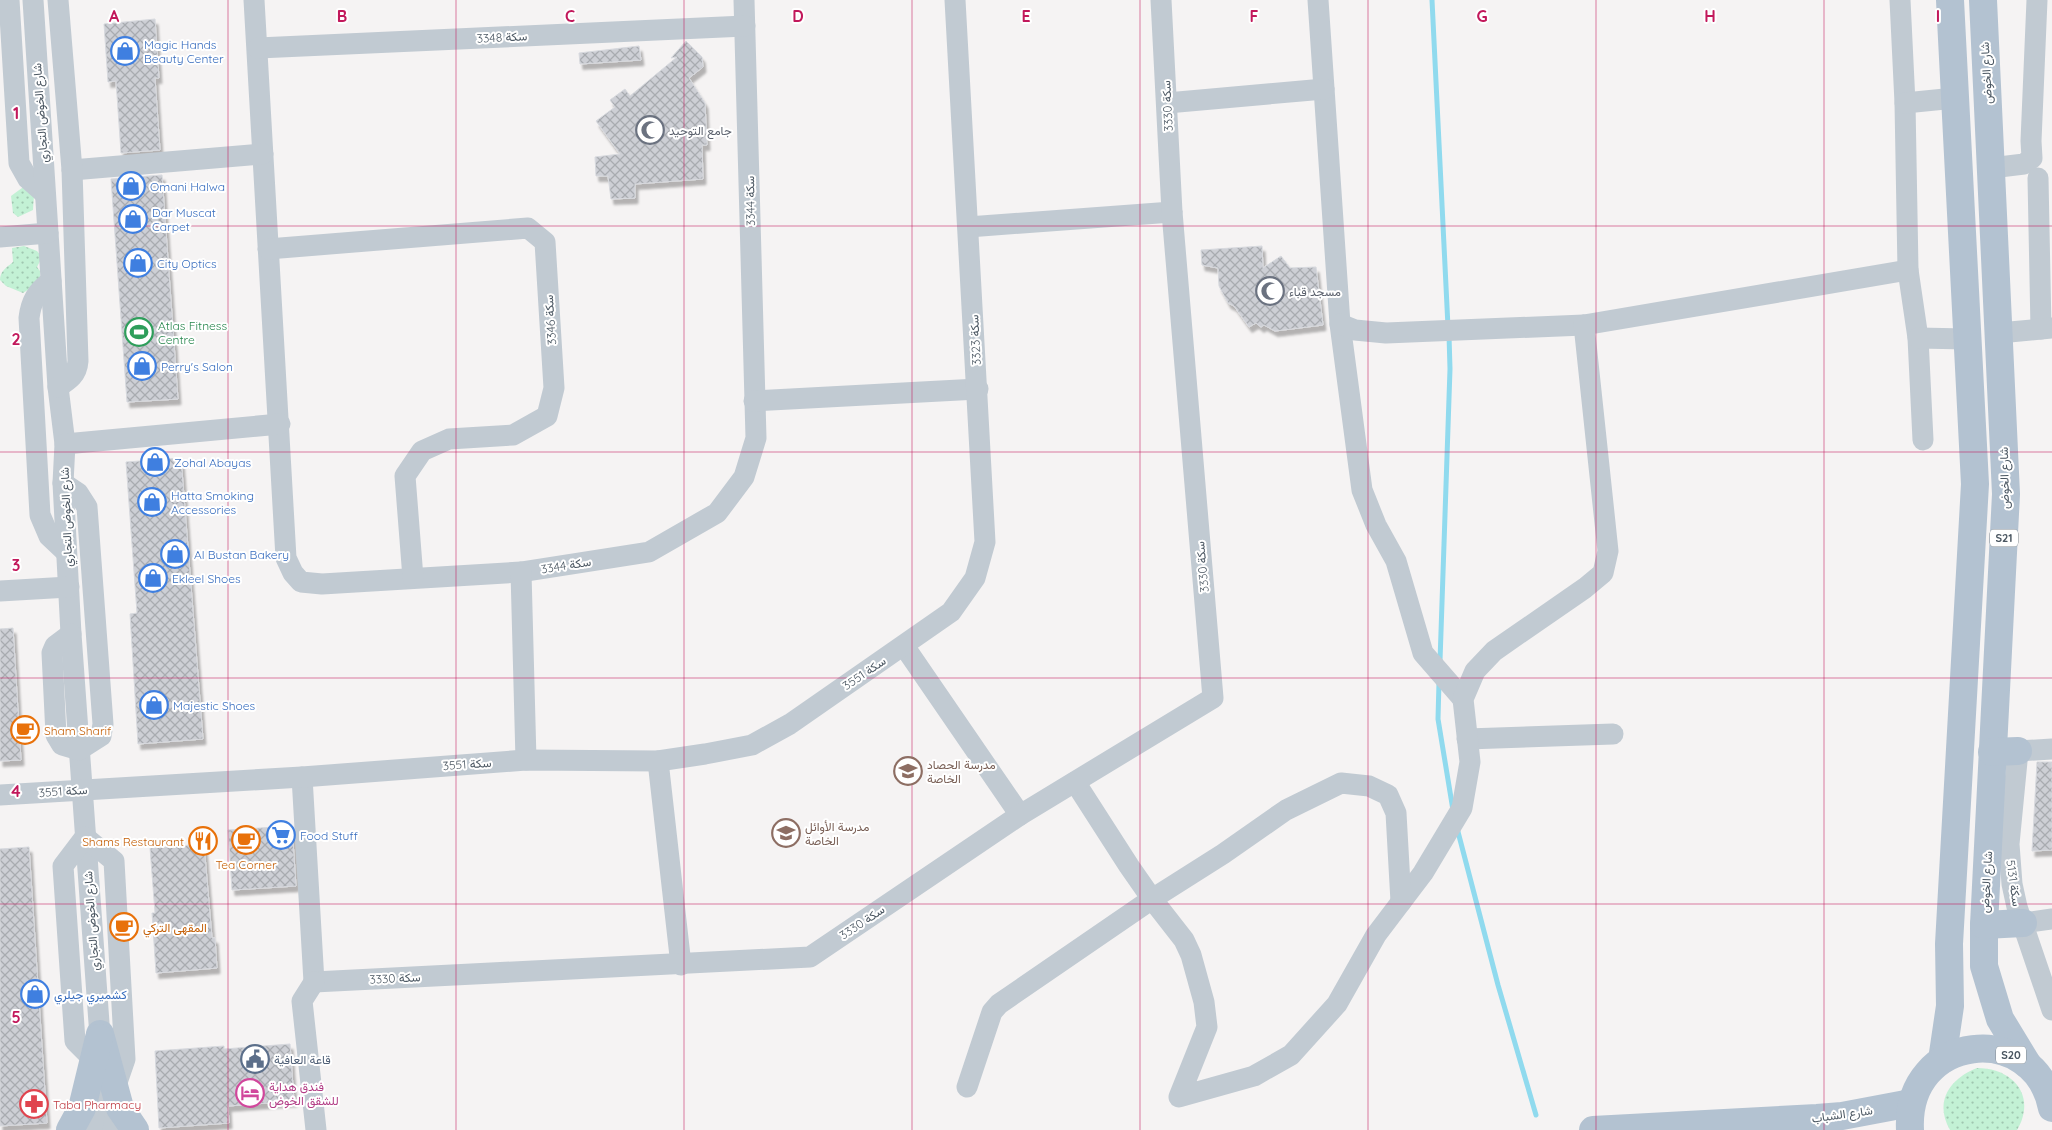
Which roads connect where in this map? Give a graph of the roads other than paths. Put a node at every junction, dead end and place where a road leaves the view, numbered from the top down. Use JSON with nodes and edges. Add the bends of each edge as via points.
{"nodes":[{"id":1,"x":9,"y":0,"type":"edge"},
{"id":2,"x":33,"y":0,"type":"edge"},
{"id":3,"x":58,"y":0,"type":"edge"},
{"id":4,"x":254,"y":0,"type":"edge"},
{"id":5,"x":744,"y":0,"type":"edge"},
{"id":6,"x":955,"y":0,"type":"edge"},
{"id":7,"x":1161,"y":0,"type":"edge"},
{"id":8,"x":1318,"y":0,"type":"edge"},
{"id":9,"x":1900,"y":0,"type":"edge"},
{"id":10,"x":1950,"y":0,"type":"edge"},
{"id":11,"x":2037,"y":0,"type":"edge"},
{"id":12,"x":1987,"y":7,"type":"edge"},
{"id":13,"x":746,"y":26,"type":"junction"},
{"id":14,"x":258,"y":48,"type":"junction"},
{"id":15,"x":1324,"y":90,"type":"junction"},
{"id":16,"x":1955,"y":98,"type":"junction"},
{"id":17,"x":1168,"y":103,"type":"junction"},
{"id":18,"x":1905,"y":103,"type":"junction"},
{"id":19,"x":263,"y":154,"type":"junction"},
{"id":20,"x":1991,"y":168,"type":"junction"},
{"id":21,"x":72,"y":170,"type":"junction"},
{"id":22,"x":2038,"y":178,"type":"dead end"},
{"id":23,"x":45,"y":194,"type":"junction"},
{"id":24,"x":1172,"y":212,"type":"junction"},
{"id":25,"x":968,"y":227,"type":"junction"},
{"id":26,"x":48,"y":233,"type":"junction"},
{"id":27,"x":0,"y":237,"type":"edge"},
{"id":28,"x":268,"y":249,"type":"junction"},
{"id":29,"x":1908,"y":270,"type":"junction"},
{"id":30,"x":51,"y":281,"type":"junction"},
{"id":31,"x":1340,"y":324,"type":"junction"},
{"id":32,"x":1584,"y":325,"type":"junction"},
{"id":33,"x":2047,"y":328,"type":"edge"},
{"id":34,"x":1999,"y":333,"type":"junction"},
{"id":35,"x":1918,"y":338,"type":"junction"},
{"id":36,"x":1967,"y":339,"type":"junction"},
{"id":37,"x":58,"y":387,"type":"junction"},
{"id":38,"x":978,"y":389,"type":"junction"},
{"id":39,"x":754,"y":401,"type":"junction"},
{"id":40,"x":280,"y":424,"type":"junction"},
{"id":41,"x":1923,"y":440,"type":"dead end"},
{"id":42,"x":65,"y":444,"type":"junction"},
{"id":43,"x":63,"y":483,"type":"junction"},
{"id":44,"x":66,"y":552,"type":"junction"},
{"id":45,"x":521,"y":572,"type":"junction"},
{"id":46,"x":413,"y":578,"type":"junction"},
{"id":47,"x":69,"y":586,"type":"junction"},
{"id":48,"x":0,"y":591,"type":"edge"},
{"id":49,"x":904,"y":646,"type":"junction"},
{"id":50,"x":1463,"y":699,"type":"junction"},
{"id":51,"x":1613,"y":734,"type":"dead end"},
{"id":52,"x":1467,"y":739,"type":"junction"},
{"id":53,"x":2052,"y":749,"type":"edge"},
{"id":54,"x":79,"y":750,"type":"junction"},
{"id":55,"x":2005,"y":752,"type":"junction"},
{"id":56,"x":526,"y":760,"type":"junction"},
{"id":57,"x":658,"y":761,"type":"junction"},
{"id":58,"x":302,"y":776,"type":"junction"},
{"id":59,"x":1075,"y":782,"type":"junction"},
{"id":60,"x":82,"y":789,"type":"junction"},
{"id":61,"x":0,"y":795,"type":"edge"},
{"id":62,"x":1020,"y":815,"type":"junction"},
{"id":63,"x":85,"y":837,"type":"junction"},
{"id":64,"x":1152,"y":899,"type":"junction"},
{"id":65,"x":1401,"y":902,"type":"junction"},
{"id":66,"x":2052,"y":919,"type":"edge"},
{"id":67,"x":2023,"y":923,"type":"junction"},
{"id":68,"x":1984,"y":925,"type":"junction"},
{"id":69,"x":681,"y":964,"type":"junction"},
{"id":70,"x":314,"y":982,"type":"junction"},
{"id":71,"x":2052,"y":1010,"type":"edge"},
{"id":72,"x":97,"y":1047,"type":"junction"},
{"id":73,"x":1942,"y":1060,"type":"junction"},
{"id":74,"x":967,"y":1087,"type":"dead end"},
{"id":75,"x":2044,"y":1087,"type":"edge"},
{"id":76,"x":114,"y":1091,"type":"junction"},
{"id":77,"x":1911,"y":1103,"type":"junction"},
{"id":78,"x":70,"y":1130,"type":"edge"},
{"id":79,"x":92,"y":1130,"type":"edge"},
{"id":80,"x":111,"y":1130,"type":"edge"},
{"id":81,"x":135,"y":1130,"type":"edge"},
{"id":82,"x":316,"y":1130,"type":"edge"},
{"id":83,"x":1593,"y":1130,"type":"edge"},
{"id":84,"x":1910,"y":1130,"type":"edge"}],
"edges":[{"from":1,"to":23,"type":"street","via":[[19,163],[28,179]]},
{"from":2,"to":23,"type":"street","name":"شارع الخوض التجاري"},
{"from":3,"to":21,"type":"street"},
{"from":4,"to":14,"type":"street"},
{"from":5,"to":13,"type":"street","name":"سكة 3344"},
{"from":6,"to":25,"type":"street","name":"سكة 3323"},
{"from":7,"to":17,"type":"street","name":"سكة 3330"},
{"from":8,"to":15,"type":"street"},
{"from":9,"to":18,"type":"street"},
{"from":10,"to":16,"type":"main road","number":"S21"},
{"from":11,"to":20,"type":"street","via":[[2032,158],[2024,164]]},
{"from":12,"to":20,"type":"main road","name":"شارع الخوض","number":"S21"},
{"from":13,"to":14,"type":"street","name":"سكة 3348"},
{"from":13,"to":39,"type":"street","name":"سكة 3344"},
{"from":14,"to":19,"type":"street"},
{"from":15,"to":17,"type":"street"},
{"from":15,"to":31,"type":"street"},
{"from":16,"to":18,"type":"street"},
{"from":16,"to":36,"type":"main road","number":"S21"},
{"from":17,"to":24,"type":"street","name":"سكة 3330"},
{"from":18,"to":29,"type":"street"},
{"from":19,"to":21,"type":"street"},
{"from":19,"to":28,"type":"street"},
{"from":20,"to":34,"type":"main road","name":"شارع الخوض","number":"S21"},
{"from":21,"to":37,"type":"street","via":[[78,361],[75,374]]},
{"from":22,"to":33,"type":"street"},
{"from":23,"to":26,"type":"street","name":"شارع الخوض التجاري"},
{"from":24,"to":25,"type":"street"},
{"from":24,"to":59,"type":"street","name":"سكة 3330","via":[[1213,698]]},
{"from":25,"to":38,"type":"street","name":"سكة 3323"},
{"from":26,"to":27,"type":"street"},
{"from":26,"to":30,"type":"street","name":"شارع الخوض التجاري"},
{"from":28,"to":40,"type":"street"},
{"from":28,"to":46,"type":"street","name":"سكة 3346","via":[[528,228],[545,242],[554,388],[547,416],[513,435],[449,439],[422,451],[405,476]]},
{"from":29,"to":32,"type":"street"},
{"from":29,"to":35,"type":"street"},
{"from":30,"to":37,"type":"street","name":"شارع الخوض التجاري"},
{"from":30,"to":44,"type":"street","via":[[34,296],[29,318],[40,505],[49,536]]},
{"from":31,"to":32,"type":"street","via":[[1355,330],[1386,333]]},
{"from":31,"to":50,"type":"street","via":[[1362,490],[1396,561],[1424,653]]},
{"from":32,"to":50,"type":"street","via":[[1608,551],[1603,573],[1494,651],[1474,671]]},
{"from":33,"to":34,"type":"street"},
{"from":34,"to":55,"type":"main road","name":"شارع الخوض","number":"S21","via":[[2006,494]]},
{"from":35,"to":36,"type":"street"},
{"from":35,"to":41,"type":"street"},
{"from":36,"to":73,"type":"main road","number":"S21","via":[[1975,484],[1948,944],[1950,1006]]},
{"from":37,"to":42,"type":"street","name":"شارع الخوض التجاري"},
{"from":38,"to":39,"type":"street"},
{"from":38,"to":49,"type":"street","name":"سكة 3323","via":[[985,542],[975,578],[952,612]]},
{"from":39,"to":45,"type":"street","name":"سكة 3344","via":[[756,438],[744,477],[717,513],[649,552]]},
{"from":40,"to":42,"type":"street"},
{"from":40,"to":46,"type":"street","name":"سكة 3344","via":[[286,558],[293,573],[301,582],[322,584]]},
{"from":42,"to":43,"type":"street","name":"شارع الخوض التجاري"},
{"from":43,"to":44,"type":"street","name":"شارع الخوض التجاري"},
{"from":43,"to":54,"type":"street","via":[[78,493],[87,508],[103,724],[101,736]]},
{"from":44,"to":47,"type":"street","name":"شارع الخوض التجاري"},
{"from":45,"to":46,"type":"street","name":"سكة 3344"},
{"from":45,"to":56,"type":"street"},
{"from":47,"to":48,"type":"street"},
{"from":47,"to":54,"type":"street","name":"شارع الخوض التجاري"},
{"from":49,"to":57,"type":"street","name":"سكة 3551","via":[[790,724],[752,745]]},
{"from":49,"to":62,"type":"street"},
{"from":50,"to":52,"type":"street"},
{"from":51,"to":52,"type":"street"},
{"from":52,"to":65,"type":"street","via":[[1470,762],[1462,808],[1423,873]]},
{"from":53,"to":55,"type":"street"},
{"from":54,"to":60,"type":"street","name":"شارع الخوض التجاري"},
{"from":55,"to":67,"type":"street","name":"سكة 5131","via":[[2012,884]]},
{"from":55,"to":68,"type":"main road","name":"شارع الخوض","number":"S21"},
{"from":56,"to":57,"type":"street","name":"سكة 3551"},
{"from":56,"to":58,"type":"street","name":"سكة 3551"},
{"from":57,"to":69,"type":"street"},
{"from":58,"to":60,"type":"street","name":"سكة 3551"},
{"from":58,"to":70,"type":"street"},
{"from":59,"to":62,"type":"street","name":"سكة 3330"},
{"from":59,"to":64,"type":"street"},
{"from":60,"to":61,"type":"street","name":"سكة 3551"},
{"from":60,"to":63,"type":"street","name":"شارع الخوض التجاري"},
{"from":62,"to":69,"type":"street","name":"سكة 3330","via":[[810,957]]},
{"from":63,"to":72,"type":"street","name":"شارع الخوض التجاري"},
{"from":63,"to":76,"type":"street","via":[[114,860],[125,1060]]},
{"from":64,"to":65,"type":"street","via":[[1286,810],[1341,783],[1369,786],[1388,794],[1396,813]]},
{"from":64,"to":65,"type":"street","via":[[1188,947],[1204,1002],[1207,1026],[1179,1097],[1254,1076],[1291,1055],[1336,1004],[1376,935]]},
{"from":64,"to":74,"type":"street","via":[[998,1004],[992,1012]]},
{"from":66,"to":67,"type":"street"},
{"from":67,"to":68,"type":"main road"},
{"from":67,"to":71,"type":"street","name":"سكة 5131"},
{"from":68,"to":75,"type":"main road","name":"شارع الخوض","number":"S21","via":[[1984,966],[2000,1019]]},
{"from":69,"to":70,"type":"street","name":"سكة 3330"},
{"from":70,"to":82,"type":"street","via":[[302,1000]]},
{"from":72,"to":76,"type":"main road"},
{"from":72,"to":78,"type":"main road","via":[[82,1108]]},
{"from":72,"to":79,"type":"street","name":"شارع الخوض التجاري"},
{"from":72,"to":80,"type":"street","name":"شارع الخوض التجاري","via":[[106,1120]]},
{"from":73,"to":75,"type":"main road","number":"S20","via":[[1965,1050],[1988,1048],[2010,1054]]},
{"from":73,"to":77,"type":"main road","number":"S20","via":[[1927,1072]]},
{"from":76,"to":81,"type":"main road","via":[[120,1108]]},
{"from":77,"to":83,"type":"main road","name":"شارع الشباب","via":[[1842,1116]]},
{"from":77,"to":84,"type":"main road","number":"S20"}]}
